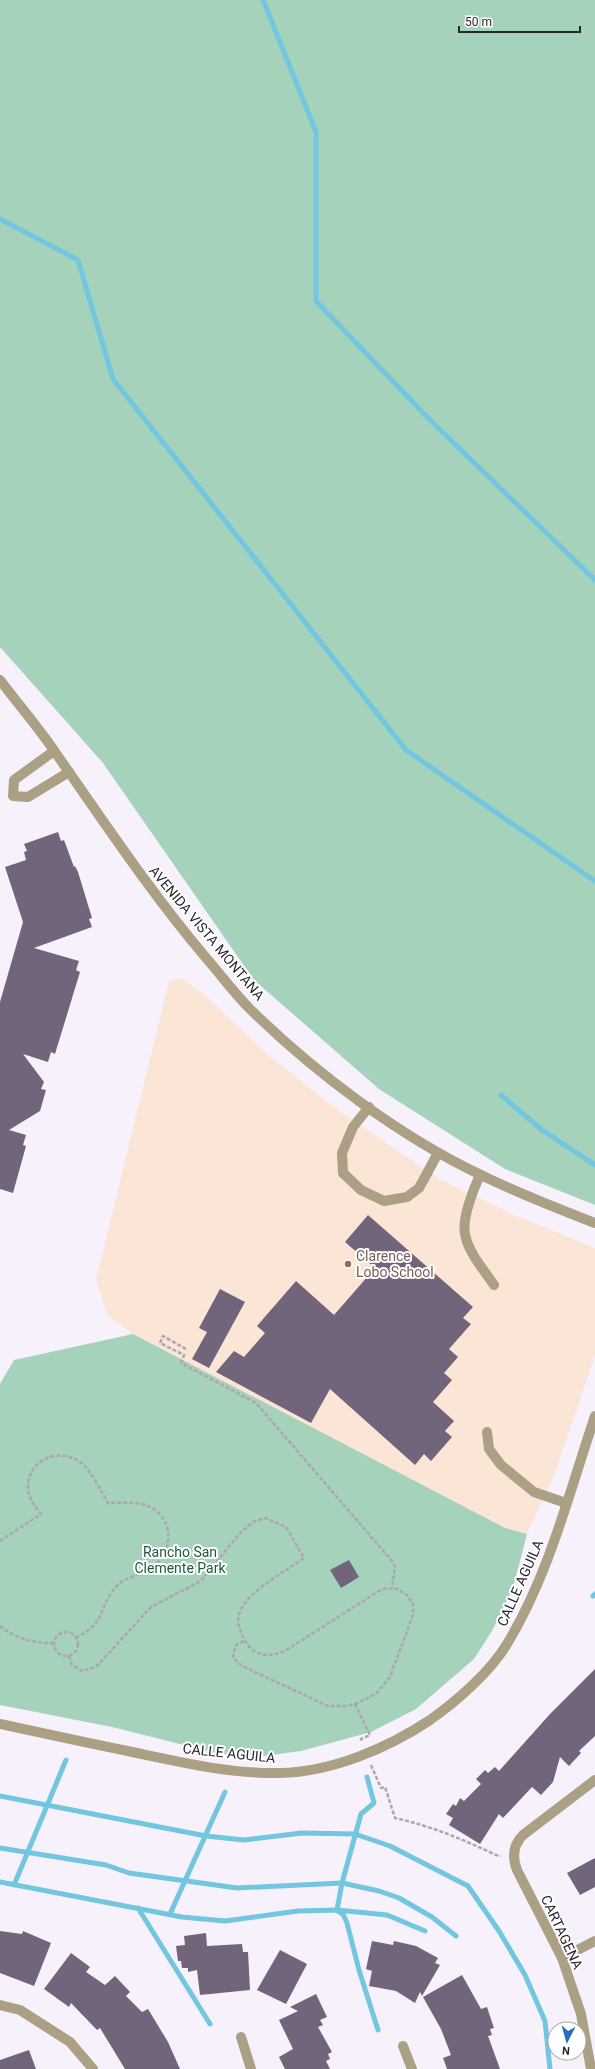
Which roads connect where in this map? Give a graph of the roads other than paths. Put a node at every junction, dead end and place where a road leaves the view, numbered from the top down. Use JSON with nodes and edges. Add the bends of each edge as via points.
{"nodes":[{"id":1,"x":0,"y":680,"type":"edge"},
{"id":2,"x":54,"y":751,"type":"junction"},
{"id":3,"x":69,"y":772,"type":"junction"},
{"id":4,"x":369,"y":1108,"type":"junction"},
{"id":5,"x":438,"y":1153,"type":"junction"},
{"id":6,"x":480,"y":1175,"type":"junction"},
{"id":7,"x":595,"y":1223,"type":"edge"},
{"id":8,"x":494,"y":1285,"type":"dead end"},
{"id":9,"x":595,"y":1416,"type":"edge"},
{"id":10,"x":487,"y":1432,"type":"dead end"},
{"id":11,"x":566,"y":1503,"type":"junction"},
{"id":12,"x":0,"y":1724,"type":"edge"},
{"id":13,"x":595,"y":1780,"type":"edge"},
{"id":14,"x":595,"y":1942,"type":"edge"},
{"id":15,"x":562,"y":1958,"type":"junction"},
{"id":16,"x":0,"y":2005,"type":"edge"},
{"id":17,"x":241,"y":2037,"type":"dead end"},
{"id":18,"x":403,"y":2046,"type":"dead end"},
{"id":19,"x":93,"y":2069,"type":"edge"},
{"id":20,"x":251,"y":2069,"type":"edge"},
{"id":21,"x":412,"y":2069,"type":"edge"},
{"id":22,"x":591,"y":2069,"type":"edge"}],
"edges":[{"from":1,"to":2,"type":"street","name":"AVENIDA VISTA MONTANA"},
{"from":2,"to":3,"type":"street","name":"AVENIDA VISTA MONTANA"},
{"from":2,"to":3,"type":"street","via":[[14,780],[13,796],[28,797]]},
{"from":3,"to":4,"type":"street","name":"AVENIDA VISTA MONTANA","via":[[126,856],[177,923],[249,1008],[306,1060]]},
{"from":4,"to":5,"type":"street","name":"AVENIDA VISTA MONTANA"},
{"from":4,"to":5,"type":"street","via":[[353,1127],[342,1153],[343,1173],[361,1190],[384,1201],[407,1197],[419,1188]]},
{"from":5,"to":6,"type":"street","name":"AVENIDA VISTA MONTANA"},
{"from":6,"to":7,"type":"street","name":"AVENIDA VISTA MONTANA","via":[[537,1201]]},
{"from":6,"to":8,"type":"street","via":[[470,1197],[465,1234],[471,1250]]},
{"from":9,"to":11,"type":"street","name":"CALLE AGUILA"},
{"from":10,"to":11,"type":"street","via":[[489,1449],[501,1466],[534,1492]]},
{"from":11,"to":12,"type":"street","name":"CALLE AGUILA","via":[[550,1552],[525,1612],[506,1647],[479,1678],[446,1709],[408,1734],[366,1754],[323,1766],[282,1773],[246,1771],[203,1767]]},
{"from":13,"to":15,"type":"street","name":"CARTAGENA","via":[[523,1835],[516,1846],[514,1857],[517,1870]]},
{"from":14,"to":15,"type":"street"},
{"from":15,"to":22,"type":"street","name":"CARTAGENA","via":[[581,2014]]},
{"from":16,"to":19,"type":"street","via":[[20,2010],[70,2042]]},
{"from":17,"to":20,"type":"street"},
{"from":18,"to":21,"type":"street"}]}
